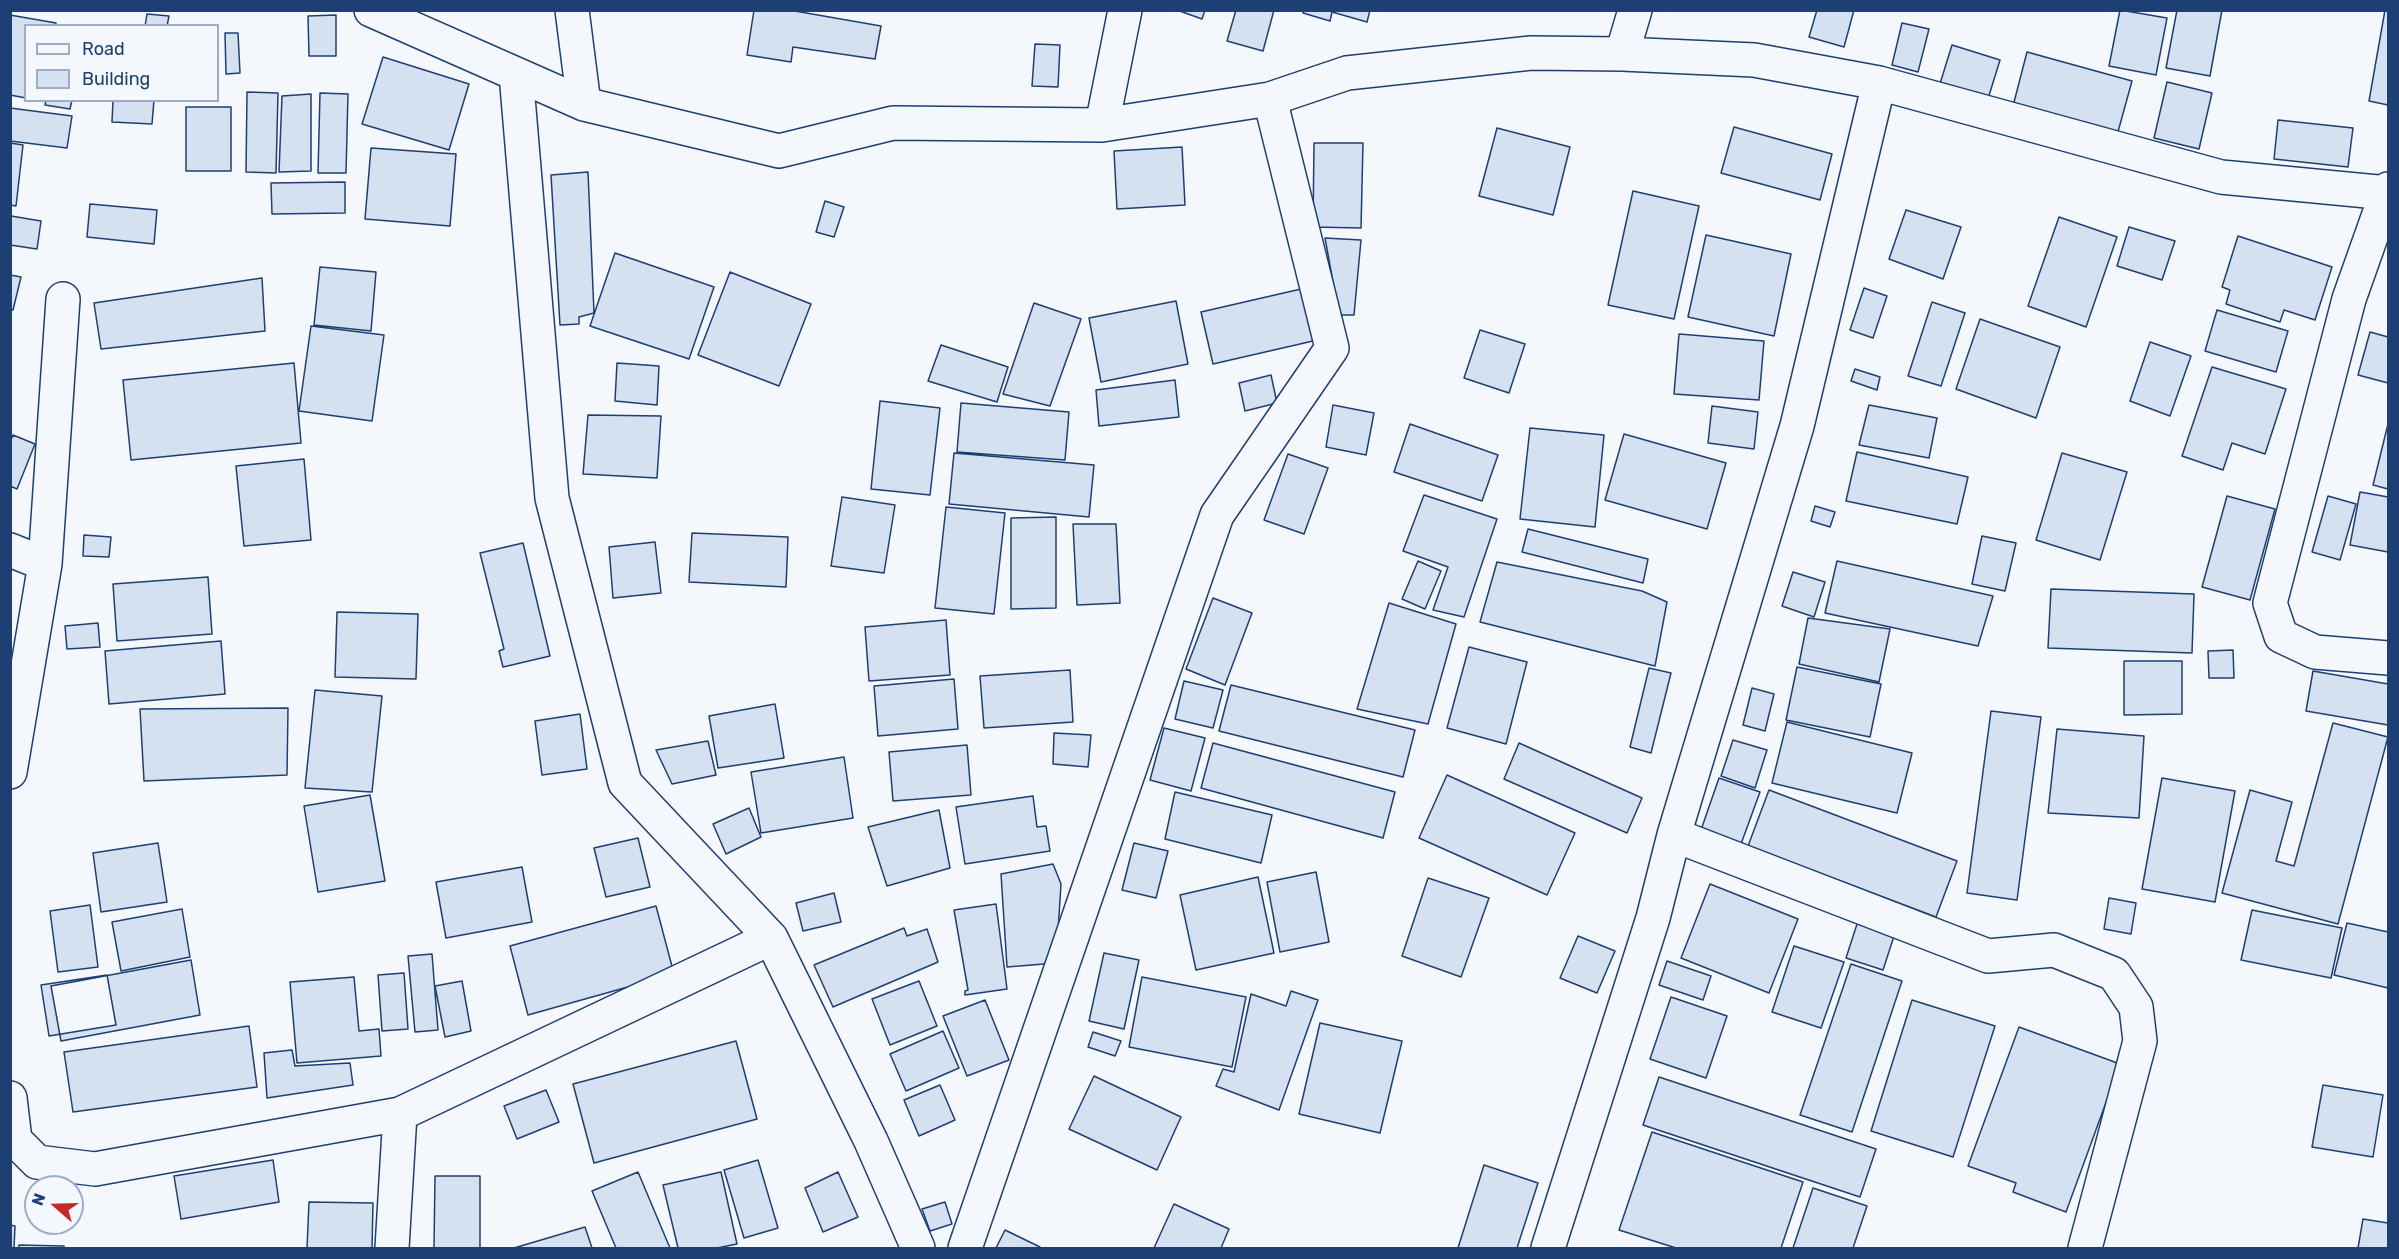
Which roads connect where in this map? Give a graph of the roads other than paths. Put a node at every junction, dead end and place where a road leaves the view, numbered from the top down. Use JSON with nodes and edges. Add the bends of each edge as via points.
{"nodes":[{"id":1,"x":371,"y":10,"type":"edge"},
{"id":2,"x":572,"y":10,"type":"edge"},
{"id":3,"x":1125,"y":10,"type":"edge"},
{"id":4,"x":1635,"y":10,"type":"edge"},
{"id":5,"x":1622,"y":54,"type":"junction"},
{"id":6,"x":516,"y":74,"type":"junction"},
{"id":7,"x":1879,"y":83,"type":"junction"},
{"id":8,"x":1270,"y":99,"type":"junction"},
{"id":9,"x":584,"y":104,"type":"junction"},
{"id":10,"x":1102,"y":125,"type":"junction"},
{"id":11,"x":2388,"y":192,"type":"edge"},
{"id":12,"x":63,"y":299,"type":"dead end"},
{"id":13,"x":10,"y":550,"type":"edge"},
{"id":14,"x":45,"y":564,"type":"junction"},
{"id":15,"x":2388,"y":658,"type":"edge"},
{"id":16,"x":10,"y":772,"type":"edge"},
{"id":17,"x":1674,"y":836,"type":"junction"},
{"id":18,"x":771,"y":938,"type":"junction"},
{"id":19,"x":10,"y":1098,"type":"edge"},
{"id":20,"x":400,"y":1114,"type":"junction"},
{"id":21,"x":392,"y":1248,"type":"edge"},
{"id":22,"x":918,"y":1248,"type":"edge"},
{"id":23,"x":965,"y":1248,"type":"edge"},
{"id":24,"x":1548,"y":1248,"type":"edge"},
{"id":25,"x":2085,"y":1248,"type":"edge"}],
"edges":[{"from":1,"to":6,"type":"street"},
{"from":2,"to":9,"type":"street"},
{"from":3,"to":10,"type":"street"},
{"from":4,"to":5,"type":"street"},
{"from":5,"to":7,"type":"street","via":[[1754,60]]},
{"from":5,"to":8,"type":"street","via":[[1531,54],[1347,73]]},
{"from":6,"to":9,"type":"street"},
{"from":6,"to":18,"type":"street","via":[[552,498],[625,783]]},
{"from":7,"to":11,"type":"street","via":[[2221,177]]},
{"from":7,"to":17,"type":"street","via":[[1797,426]]},
{"from":8,"to":10,"type":"street"},
{"from":8,"to":23,"type":"street","via":[[1332,348],[1217,515]]},
{"from":9,"to":10,"type":"street","via":[[779,151],[893,123]]},
{"from":11,"to":15,"type":"street","via":[[2349,299],[2270,603],[2281,636],[2315,652]]},
{"from":12,"to":14,"type":"street"},
{"from":13,"to":14,"type":"street"},
{"from":14,"to":16,"type":"street"},
{"from":17,"to":24,"type":"street","via":[[1653,918]]},
{"from":17,"to":25,"type":"street","via":[[1988,956],[2054,950],[2114,974],[2136,1008],[2140,1041]]},
{"from":18,"to":20,"type":"street"},
{"from":18,"to":22,"type":"street","via":[[871,1141]]},
{"from":19,"to":20,"type":"street","via":[[15,1140],[37,1162],[95,1169]]},
{"from":20,"to":21,"type":"street"}]}
